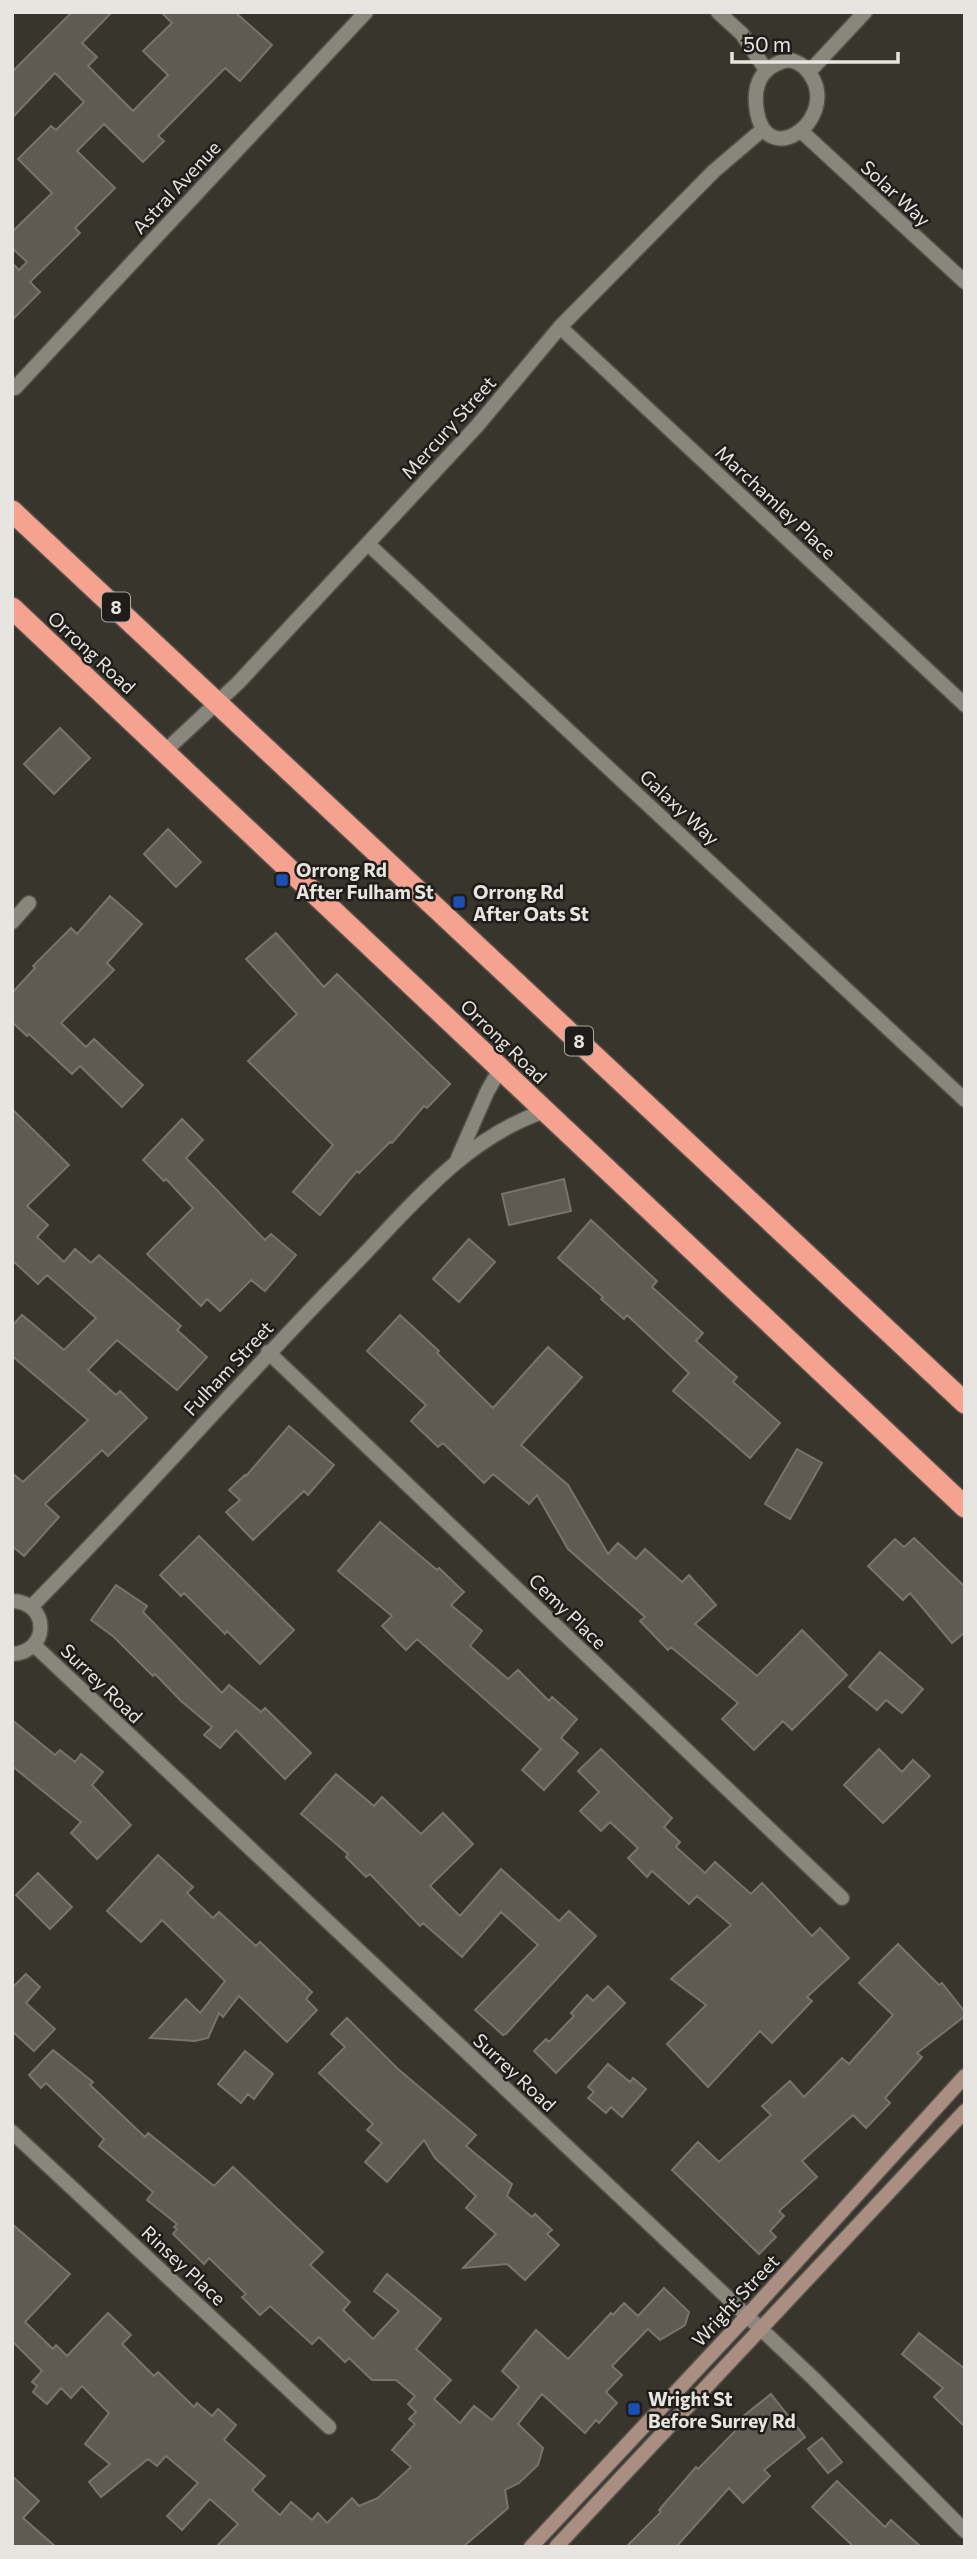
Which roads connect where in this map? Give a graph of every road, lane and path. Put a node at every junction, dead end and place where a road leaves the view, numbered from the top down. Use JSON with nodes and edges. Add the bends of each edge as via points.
{"nodes":[{"id":1,"x":366,"y":12,"type":"edge"},
{"id":2,"x":718,"y":12,"type":"edge"},
{"id":3,"x":865,"y":12,"type":"edge"},
{"id":4,"x":766,"y":70,"type":"junction"},
{"id":5,"x":809,"y":72,"type":"junction"},
{"id":6,"x":762,"y":131,"type":"junction"},
{"id":7,"x":801,"y":131,"type":"junction"},
{"id":8,"x":965,"y":282,"type":"edge"},
{"id":9,"x":561,"y":327,"type":"junction"},
{"id":10,"x":15,"y":388,"type":"dead end"},
{"id":11,"x":12,"y":512,"type":"edge"},
{"id":12,"x":368,"y":544,"type":"junction"},
{"id":13,"x":12,"y":608,"type":"edge"},
{"id":14,"x":219,"y":703,"type":"junction"},
{"id":15,"x":965,"y":705,"type":"edge"},
{"id":16,"x":164,"y":752,"type":"junction"},
{"id":17,"x":29,"y":903,"type":"dead end"},
{"id":18,"x":12,"y":922,"type":"edge"},
{"id":19,"x":500,"y":1069,"type":"junction"},
{"id":20,"x":965,"y":1100,"type":"edge"},
{"id":21,"x":545,"y":1111,"type":"junction"},
{"id":22,"x":458,"y":1159,"type":"junction"},
{"id":23,"x":268,"y":1353,"type":"junction"},
{"id":24,"x":965,"y":1403,"type":"edge"},
{"id":25,"x":965,"y":1507,"type":"edge"},
{"id":26,"x":12,"y":1601,"type":"edge"},
{"id":27,"x":31,"y":1607,"type":"junction"},
{"id":28,"x":34,"y":1645,"type":"junction"},
{"id":29,"x":12,"y":1654,"type":"edge"},
{"id":30,"x":842,"y":1898,"type":"dead end"},
{"id":31,"x":965,"y":2076,"type":"edge"},
{"id":32,"x":965,"y":2111,"type":"edge"},
{"id":33,"x":12,"y":2132,"type":"edge"},
{"id":34,"x":747,"y":2316,"type":"junction"},
{"id":35,"x":761,"y":2329,"type":"junction"},
{"id":36,"x":329,"y":2427,"type":"dead end"},
{"id":37,"x":965,"y":2531,"type":"edge"},
{"id":38,"x":531,"y":2547,"type":"edge"},
{"id":39,"x":556,"y":2547,"type":"edge"}],
"edges":[{"from":1,"to":10,"type":"street","name":"Astral Avenue"},
{"from":2,"to":4,"type":"street","via":[[742,34]]},
{"from":3,"to":5,"type":"street"},
{"from":4,"to":5,"type":"street","via":[[789,60]]},
{"from":4,"to":6,"type":"street","via":[[757,88]]},
{"from":5,"to":7,"type":"street","via":[[818,100]]},
{"from":6,"to":7,"type":"street","via":[[775,139]]},
{"from":6,"to":9,"type":"street","name":"Mercury Street","via":[[714,172]]},
{"from":7,"to":8,"type":"street","name":"Solar Way"},
{"from":9,"to":12,"type":"street","name":"Mercury Street"},
{"from":9,"to":15,"type":"street","name":"Marchamley Place"},
{"from":11,"to":14,"type":"highway","number":"8"},
{"from":12,"to":14,"type":"street","name":"Mercury Street"},
{"from":12,"to":20,"type":"street","name":"Galaxy Way"},
{"from":13,"to":16,"type":"highway","name":"Orrong Road"},
{"from":14,"to":16,"type":"street","name":"Mercury Street"},
{"from":14,"to":24,"type":"highway","number":"8"},
{"from":16,"to":19,"type":"highway","name":"Orrong Road"},
{"from":17,"to":18,"type":"street"},
{"from":19,"to":21,"type":"highway","name":"Orrong Road"},
{"from":19,"to":22,"type":"street","name":"Fulham Street"},
{"from":21,"to":22,"type":"street","name":"Fulham Street","via":[[516,1120]]},
{"from":21,"to":25,"type":"highway","name":"Orrong Road"},
{"from":22,"to":23,"type":"street","name":"Fulham Street"},
{"from":23,"to":27,"type":"street","name":"Fulham Street"},
{"from":23,"to":30,"type":"street","name":"Cemy Place"},
{"from":26,"to":27,"type":"street"},
{"from":27,"to":28,"type":"street","via":[[40,1621]]},
{"from":28,"to":29,"type":"street"},
{"from":28,"to":34,"type":"street","name":"Surrey Road"},
{"from":31,"to":34,"type":"street","name":"Wright Street"},
{"from":32,"to":35,"type":"street","name":"Wright Street"},
{"from":33,"to":36,"type":"street","name":"Rinsey Place"},
{"from":34,"to":35,"type":"street","name":"Surrey Road"},
{"from":34,"to":38,"type":"street","name":"Wright Street"},
{"from":35,"to":37,"type":"street","name":"Surrey Road"},
{"from":35,"to":39,"type":"street","name":"Wright Street"}]}
